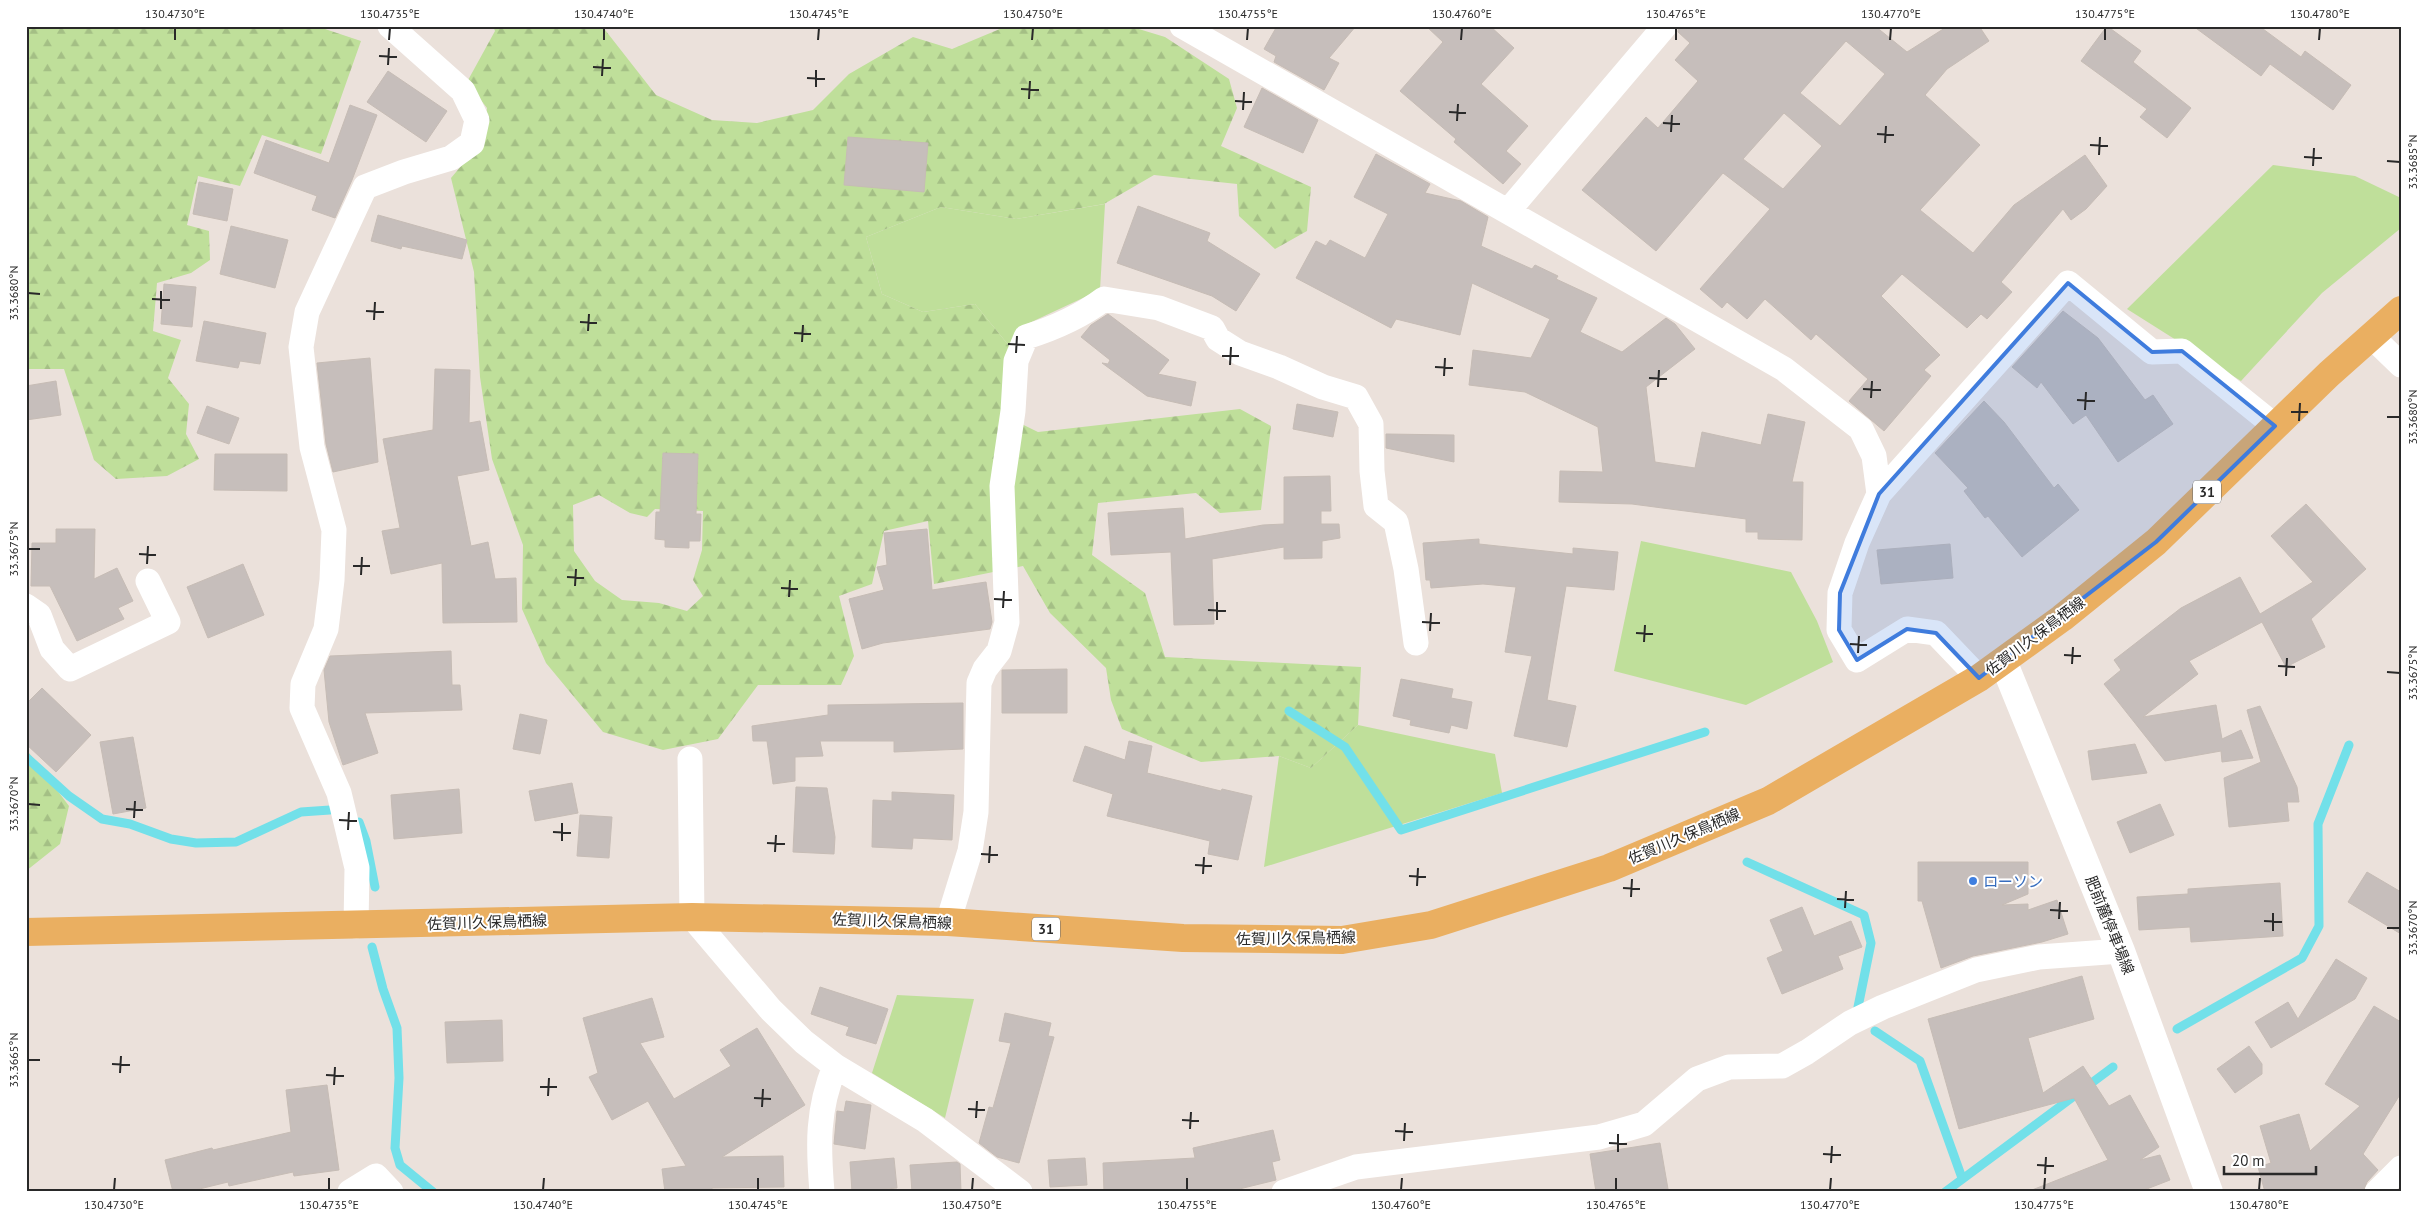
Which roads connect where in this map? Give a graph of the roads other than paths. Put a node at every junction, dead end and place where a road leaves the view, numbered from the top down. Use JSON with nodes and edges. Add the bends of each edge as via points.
{"nodes":[{"id":1,"x":390,"y":26,"type":"edge"},
{"id":2,"x":1182,"y":26,"type":"edge"},
{"id":3,"x":1665,"y":26,"type":"edge"},
{"id":4,"x":1508,"y":210,"type":"junction"},
{"id":5,"x":2401,"y":310,"type":"edge"},
{"id":6,"x":2372,"y":336,"type":"junction"},
{"id":7,"x":2401,"y":365,"type":"edge"},
{"id":8,"x":2275,"y":426,"type":"junction"},
{"id":9,"x":1879,"y":494,"type":"junction"},
{"id":10,"x":148,"y":581,"type":"dead end"},
{"id":11,"x":26,"y":606,"type":"edge"},
{"id":12,"x":1416,"y":643,"type":"dead end"},
{"id":13,"x":2003,"y":661,"type":"junction"},
{"id":14,"x":1979,"y":678,"type":"junction"},
{"id":15,"x":690,"y":759,"type":"dead end"},
{"id":16,"x":692,"y":917,"type":"junction"},
{"id":17,"x":948,"y":922,"type":"junction"},
{"id":18,"x":356,"y":926,"type":"junction"},
{"id":19,"x":26,"y":932,"type":"edge"},
{"id":20,"x":2121,"y":951,"type":"junction"},
{"id":21,"x":835,"y":1066,"type":"junction"},
{"id":22,"x":2401,"y":1168,"type":"edge"},
{"id":23,"x":350,"y":1192,"type":"edge"},
{"id":24,"x":391,"y":1192,"type":"edge"},
{"id":25,"x":822,"y":1192,"type":"edge"},
{"id":26,"x":1020,"y":1192,"type":"edge"},
{"id":27,"x":1284,"y":1192,"type":"edge"},
{"id":28,"x":2209,"y":1192,"type":"edge"},
{"id":29,"x":2377,"y":1192,"type":"edge"}],
"edges":[{"from":1,"to":18,"type":"street","via":[[463,91],[477,120],[472,143],[451,158],[365,188],[307,312],[300,347],[312,447],[334,530],[326,629],[304,684],[302,708],[339,793],[357,868]]},
{"from":2,"to":4,"type":"street"},
{"from":3,"to":4,"type":"street"},
{"from":4,"to":9,"type":"street","via":[[1784,369],[1861,429],[1874,456]]},
{"from":5,"to":6,"type":"main road","name":"佐賀川久保鳥栖線","number":"31"},
{"from":6,"to":7,"type":"street"},
{"from":6,"to":8,"type":"main road","name":"佐賀川久保鳥栖線","number":"31"},
{"from":8,"to":9,"type":"street","via":[[2182,351],[2152,352],[2068,283]]},
{"from":8,"to":13,"type":"main road","name":"佐賀川久保鳥栖線","number":"31","via":[[2156,542]]},
{"from":9,"to":14,"type":"street","via":[[1857,543],[1840,593],[1839,630],[1857,660],[1907,629],[1936,633]]},
{"from":10,"to":11,"type":"street","via":[[168,622],[70,669],[52,649],[39,614]]},
{"from":12,"to":17,"type":"street","via":[[1396,522],[1376,506],[1371,424],[1356,397],[1324,388],[1240,353],[1218,339],[1212,328],[1160,308],[1104,299],[1083,314],[1026,337],[1016,361],[1002,486],[1007,622],[999,651],[979,683],[976,812],[970,851]]},
{"from":13,"to":14,"type":"main road","name":"佐賀川久保鳥栖線","number":"31"},
{"from":13,"to":20,"type":"main road","name":"肥前麓停車場線"},
{"from":14,"to":17,"type":"main road","name":"佐賀川久保鳥栖線","number":"31","via":[[1768,801],[1609,868],[1431,925],[1342,940],[1183,938]]},
{"from":15,"to":16,"type":"street"},
{"from":16,"to":17,"type":"main road","name":"佐賀川久保鳥栖線","number":"31"},
{"from":16,"to":18,"type":"main road","name":"佐賀川久保鳥栖線","number":"31"},
{"from":16,"to":21,"type":"street","via":[[772,1010],[804,1042]]},
{"from":18,"to":19,"type":"main road","name":"佐賀川久保鳥栖線","number":"31"},
{"from":20,"to":27,"type":"street","via":[[2039,956],[1976,970],[1882,1007],[1782,1066],[1729,1067],[1697,1079],[1644,1124],[1608,1135],[1356,1167]]},
{"from":20,"to":28,"type":"main road","name":"肥前麓停車場線"},
{"from":21,"to":25,"type":"street","via":[[825,1090],[818,1142]]},
{"from":21,"to":26,"type":"street","via":[[925,1120]]},
{"from":22,"to":29,"type":"street"},
{"from":23,"to":24,"type":"street","via":[[376,1176]]}]}
